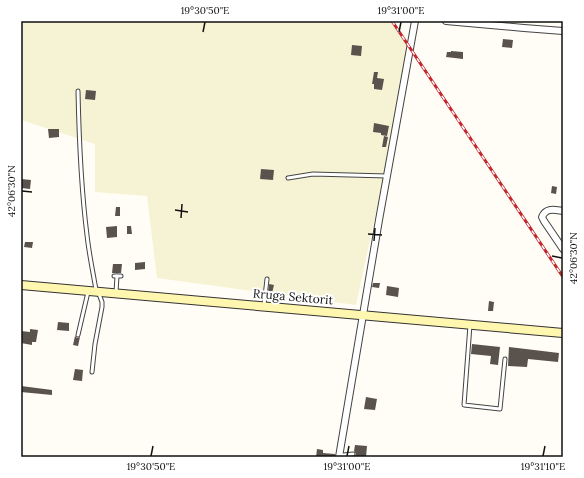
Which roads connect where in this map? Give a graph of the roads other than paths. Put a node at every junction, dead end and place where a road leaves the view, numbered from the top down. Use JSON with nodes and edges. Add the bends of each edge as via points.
{"nodes":[{"id":1,"x":415,"y":21,"type":"edge"},
{"id":2,"x":446,"y":21,"type":"edge"},
{"id":3,"x":563,"y":30,"type":"edge"},
{"id":4,"x":78,"y":91,"type":"dead end"},
{"id":5,"x":387,"y":176,"type":"junction"},
{"id":6,"x":288,"y":178,"type":"dead end"},
{"id":7,"x":563,"y":211,"type":"edge"},
{"id":8,"x":563,"y":249,"type":"edge"},
{"id":9,"x":121,"y":276,"type":"dead end"},
{"id":10,"x":267,"y":279,"type":"dead end"},
{"id":11,"x":21,"y":285,"type":"edge"},
{"id":12,"x":94,"y":292,"type":"junction"},
{"id":13,"x":116,"y":294,"type":"junction"},
{"id":14,"x":264,"y":307,"type":"junction"},
{"id":15,"x":363,"y":316,"type":"junction"},
{"id":16,"x":470,"y":325,"type":"junction"},
{"id":17,"x":563,"y":333,"type":"edge"},
{"id":18,"x":78,"y":335,"type":"dead end"},
{"id":19,"x":505,"y":359,"type":"dead end"},
{"id":20,"x":92,"y":372,"type":"dead end"},
{"id":21,"x":353,"y":454,"type":"dead end"},
{"id":22,"x":340,"y":456,"type":"edge"}],
"edges":[{"from":1,"to":5,"type":"street"},
{"from":2,"to":3,"type":"street"},
{"from":4,"to":12,"type":"lane","via":[[85,218]]},
{"from":5,"to":6,"type":"lane","via":[[313,174]]},
{"from":5,"to":15,"type":"street"},
{"from":7,"to":8,"type":"street","via":[[548,210],[542,219]]},
{"from":9,"to":13,"type":"lane","via":[[115,276]]},
{"from":10,"to":14,"type":"lane"},
{"from":11,"to":12,"type":"street","name":"Rruga Sektorit"},
{"from":12,"to":13,"type":"street","name":"Rruga Sektorit"},
{"from":12,"to":18,"type":"lane"},
{"from":12,"to":20,"type":"lane","via":[[102,302],[102,307]]},
{"from":13,"to":14,"type":"street","name":"Rruga Sektorit"},
{"from":14,"to":15,"type":"street","name":"Rruga Sektorit"},
{"from":15,"to":16,"type":"street","name":"Rruga Sektorit"},
{"from":15,"to":22,"type":"street"},
{"from":16,"to":17,"type":"street","name":"Rruga Sektorit"},
{"from":16,"to":19,"type":"lane","via":[[464,405],[500,409]]},
{"from":21,"to":22,"type":"lane"}]}
